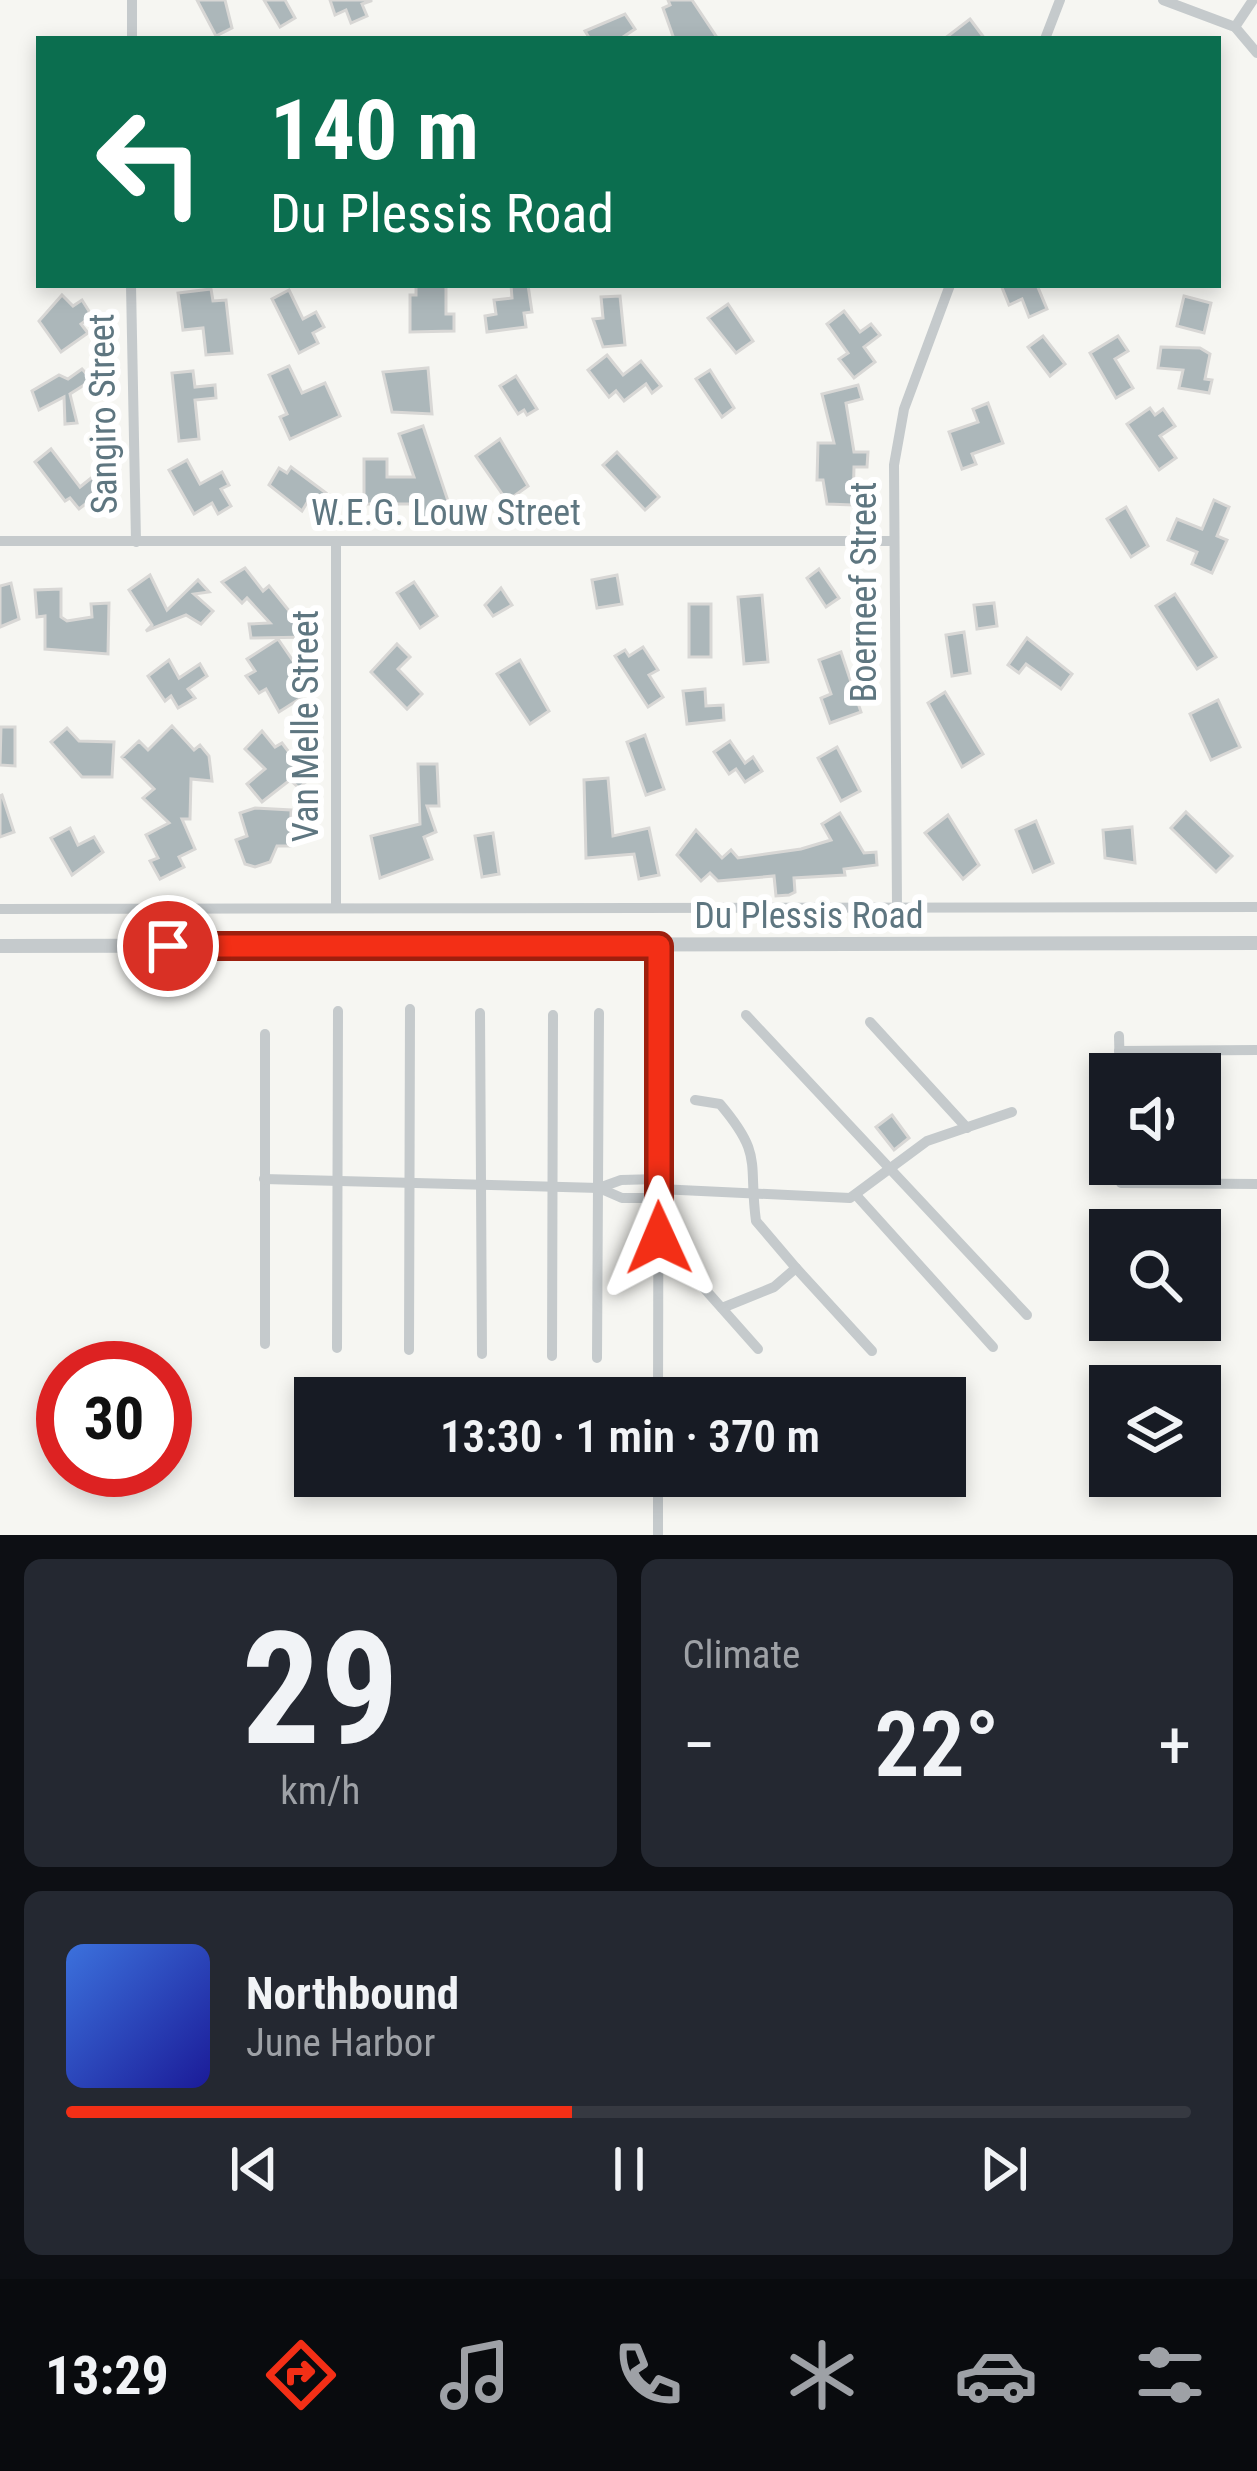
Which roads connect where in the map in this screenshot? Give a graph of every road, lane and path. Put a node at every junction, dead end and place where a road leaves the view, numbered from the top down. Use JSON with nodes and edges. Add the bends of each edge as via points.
{"nodes":[{"id":1,"x":132,"y":0,"type":"edge"},
{"id":2,"x":1060,"y":0,"type":"edge"},
{"id":3,"x":1163,"y":0,"type":"edge"},
{"id":4,"x":1253,"y":0,"type":"edge"},
{"id":5,"x":1235,"y":27,"type":"junction"},
{"id":6,"x":132,"y":36,"type":"edge"},
{"id":7,"x":1046,"y":36,"type":"edge"},
{"id":8,"x":1257,"y":52,"type":"edge"},
{"id":9,"x":131,"y":288,"type":"edge"},
{"id":10,"x":949,"y":288,"type":"edge"},
{"id":11,"x":892,"y":541,"type":"junction"},
{"id":12,"x":0,"y":542,"type":"edge"},
{"id":13,"x":136,"y":542,"type":"junction"},
{"id":14,"x":336,"y":544,"type":"junction"},
{"id":15,"x":1257,"y":907,"type":"edge"},
{"id":16,"x":336,"y":908,"type":"junction"},
{"id":17,"x":897,"y":908,"type":"junction"},
{"id":18,"x":0,"y":909,"type":"edge"},
{"id":19,"x":1257,"y":943,"type":"edge"},
{"id":20,"x":0,"y":946,"type":"edge"},
{"id":21,"x":659,"y":946,"type":"junction"},
{"id":22,"x":410,"y":1009,"type":"dead end"},
{"id":23,"x":338,"y":1011,"type":"dead end"},
{"id":24,"x":480,"y":1013,"type":"dead end"},
{"id":25,"x":599,"y":1013,"type":"dead end"},
{"id":26,"x":554,"y":1015,"type":"dead end"},
{"id":27,"x":746,"y":1015,"type":"dead end"},
{"id":28,"x":870,"y":1022,"type":"dead end"},
{"id":29,"x":265,"y":1034,"type":"dead end"},
{"id":30,"x":1119,"y":1036,"type":"dead end"},
{"id":31,"x":1257,"y":1050,"type":"edge"},
{"id":32,"x":1119,"y":1051,"type":"joint"},
{"id":33,"x":695,"y":1100,"type":"dead end"},
{"id":34,"x":1012,"y":1112,"type":"dead end"},
{"id":35,"x":967,"y":1128,"type":"junction"},
{"id":36,"x":890,"y":1167,"type":"junction"},
{"id":37,"x":265,"y":1179,"type":"junction"},
{"id":38,"x":338,"y":1180,"type":"junction"},
{"id":39,"x":411,"y":1182,"type":"junction"},
{"id":40,"x":480,"y":1184,"type":"junction"},
{"id":41,"x":1221,"y":1184,"type":"edge"},
{"id":42,"x":1257,"y":1184,"type":"edge"},
{"id":43,"x":552,"y":1187,"type":"junction"},
{"id":44,"x":599,"y":1188,"type":"junction"},
{"id":45,"x":659,"y":1189,"type":"junction"},
{"id":46,"x":755,"y":1195,"type":"junction"},
{"id":47,"x":856,"y":1195,"type":"junction"},
{"id":48,"x":796,"y":1268,"type":"junction"},
{"id":49,"x":703,"y":1286,"type":"dead end"},
{"id":50,"x":722,"y":1308,"type":"junction"},
{"id":51,"x":1027,"y":1315,"type":"dead end"},
{"id":52,"x":265,"y":1345,"type":"dead end"},
{"id":53,"x":993,"y":1347,"type":"dead end"},
{"id":54,"x":337,"y":1348,"type":"dead end"},
{"id":55,"x":758,"y":1349,"type":"dead end"},
{"id":56,"x":409,"y":1350,"type":"dead end"},
{"id":57,"x":872,"y":1351,"type":"dead end"},
{"id":58,"x":482,"y":1354,"type":"dead end"},
{"id":59,"x":552,"y":1356,"type":"dead end"},
{"id":60,"x":597,"y":1358,"type":"dead end"},
{"id":61,"x":658,"y":1377,"type":"edge"},
{"id":62,"x":658,"y":1497,"type":"edge"},
{"id":63,"x":658,"y":1535,"type":"edge"}],
"edges":[{"from":1,"to":6,"type":"street"},
{"from":2,"to":7,"type":"street"},
{"from":3,"to":5,"type":"street"},
{"from":4,"to":5,"type":"street"},
{"from":5,"to":8,"type":"street"},
{"from":9,"to":13,"type":"street","name":"Sangiro Street"},
{"from":10,"to":11,"type":"street","name":"Boerneef Street","via":[[904,409]]},
{"from":11,"to":14,"type":"street","name":"W.E.G. Louw Street"},
{"from":11,"to":17,"type":"street","name":"Boerneef Street"},
{"from":12,"to":13,"type":"street","name":"W.E.G. Louw Street"},
{"from":13,"to":14,"type":"street","name":"W.E.G. Louw Street"},
{"from":14,"to":16,"type":"street","name":"Van Melle Street"},
{"from":15,"to":17,"type":"street","name":"Du Plessis Road"},
{"from":16,"to":17,"type":"street","name":"Du Plessis Road"},
{"from":16,"to":18,"type":"street","name":"Du Plessis Road"},
{"from":19,"to":21,"type":"street","name":"Du Plessis Road"},
{"from":20,"to":21,"type":"street","name":"Du Plessis Road"},
{"from":21,"to":45,"type":"street"},
{"from":22,"to":39,"type":"street"},
{"from":23,"to":38,"type":"street"},
{"from":24,"to":40,"type":"street"},
{"from":25,"to":44,"type":"street"},
{"from":26,"to":43,"type":"street"},
{"from":27,"to":36,"type":"street"},
{"from":28,"to":35,"type":"street"},
{"from":29,"to":37,"type":"street"},
{"from":30,"to":32,"type":"street"},
{"from":31,"to":32,"type":"street"},
{"from":33,"to":46,"type":"street","via":[[720,1104],[739,1126],[753,1152]]},
{"from":34,"to":35,"type":"street"},
{"from":35,"to":36,"type":"street","via":[[927,1141]]},
{"from":36,"to":47,"type":"street"},
{"from":36,"to":51,"type":"street"},
{"from":37,"to":38,"type":"street"},
{"from":37,"to":52,"type":"street"},
{"from":38,"to":39,"type":"street"},
{"from":38,"to":54,"type":"street"},
{"from":39,"to":40,"type":"street"},
{"from":39,"to":56,"type":"street"},
{"from":40,"to":43,"type":"street"},
{"from":40,"to":58,"type":"street"},
{"from":41,"to":42,"type":"street"},
{"from":43,"to":44,"type":"street"},
{"from":43,"to":59,"type":"street"},
{"from":44,"to":45,"type":"street","via":[[621,1180]]},
{"from":44,"to":45,"type":"street","via":[[622,1198]]},
{"from":44,"to":60,"type":"street"},
{"from":45,"to":46,"type":"street"},
{"from":45,"to":61,"type":"street"},
{"from":46,"to":47,"type":"street"},
{"from":46,"to":48,"type":"street","via":[[756,1220]]},
{"from":47,"to":53,"type":"street"},
{"from":48,"to":50,"type":"street","via":[[774,1287]]},
{"from":48,"to":57,"type":"street"},
{"from":49,"to":50,"type":"street"},
{"from":50,"to":55,"type":"street"},
{"from":62,"to":63,"type":"street"}]}
